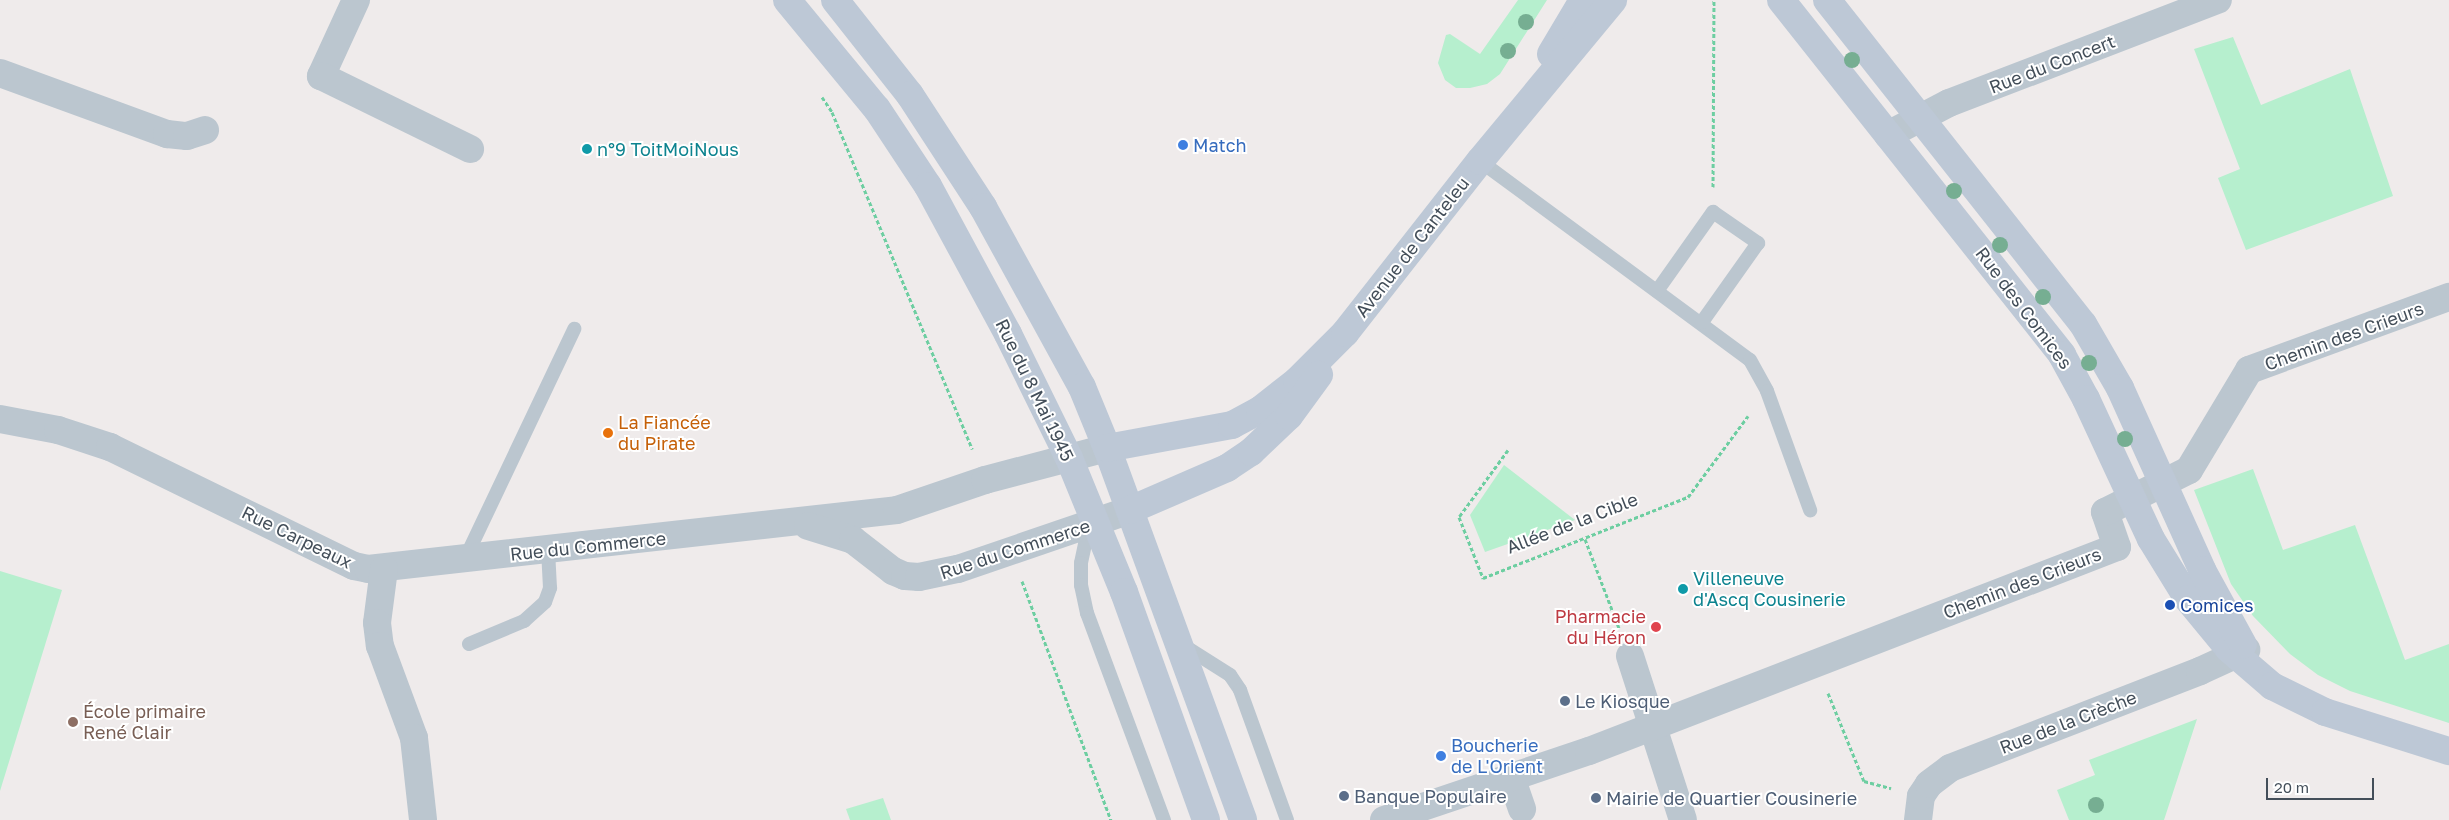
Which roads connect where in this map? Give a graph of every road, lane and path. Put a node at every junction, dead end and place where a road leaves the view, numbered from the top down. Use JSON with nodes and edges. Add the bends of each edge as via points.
{"nodes":[{"id":1,"x":356,"y":0,"type":"edge"},
{"id":2,"x":787,"y":0,"type":"edge"},
{"id":3,"x":835,"y":0,"type":"edge"},
{"id":4,"x":1584,"y":0,"type":"edge"},
{"id":5,"x":1613,"y":0,"type":"edge"},
{"id":6,"x":1714,"y":0,"type":"edge"},
{"id":7,"x":1781,"y":0,"type":"edge"},
{"id":8,"x":1827,"y":0,"type":"edge"},
{"id":9,"x":2218,"y":0,"type":"edge"},
{"id":10,"x":0,"y":73,"type":"edge"},
{"id":11,"x":821,"y":96,"type":"dead end"},
{"id":12,"x":1920,"y":118,"type":"junction"},
{"id":13,"x":205,"y":130,"type":"dead end"},
{"id":14,"x":1888,"y":135,"type":"junction"},
{"id":15,"x":470,"y":149,"type":"dead end"},
{"id":16,"x":1480,"y":161,"type":"junction"},
{"id":17,"x":1713,"y":212,"type":"junction"},
{"id":18,"x":1657,"y":291,"type":"junction"},
{"id":19,"x":2449,"y":297,"type":"edge"},
{"id":20,"x":1702,"y":322,"type":"junction"},
{"id":21,"x":574,"y":329,"type":"dead end"},
{"id":22,"x":1345,"y":332,"type":"junction"},
{"id":23,"x":1767,"y":391,"type":"junction"},
{"id":24,"x":0,"y":420,"type":"edge"},
{"id":25,"x":1107,"y":448,"type":"junction"},
{"id":26,"x":1508,"y":450,"type":"dead end"},
{"id":27,"x":1070,"y":458,"type":"junction"},
{"id":28,"x":985,"y":480,"type":"junction"},
{"id":29,"x":2163,"y":483,"type":"junction"},
{"id":30,"x":2132,"y":499,"type":"junction"},
{"id":31,"x":1130,"y":510,"type":"junction"},
{"id":32,"x":1810,"y":510,"type":"dead end"},
{"id":33,"x":792,"y":523,"type":"junction"},
{"id":34,"x":1096,"y":523,"type":"junction"},
{"id":35,"x":1585,"y":539,"type":"junction"},
{"id":36,"x":548,"y":550,"type":"junction"},
{"id":37,"x":1011,"y":551,"type":"junction"},
{"id":38,"x":464,"y":560,"type":"junction"},
{"id":39,"x":384,"y":569,"type":"junction"},
{"id":40,"x":1178,"y":643,"type":"junction"},
{"id":41,"x":469,"y":644,"type":"dead end"},
{"id":42,"x":2241,"y":652,"type":"junction"},
{"id":43,"x":1630,"y":656,"type":"joint"},
{"id":44,"x":1815,"y":662,"type":"junction"},
{"id":45,"x":1652,"y":726,"type":"junction"},
{"id":46,"x":2449,"y":751,"type":"edge"},
{"id":47,"x":1510,"y":777,"type":"junction"},
{"id":48,"x":1920,"y":808,"type":"edge"},
{"id":49,"x":1522,"y":809,"type":"dead end"},
{"id":50,"x":423,"y":820,"type":"edge"},
{"id":51,"x":1111,"y":820,"type":"edge"},
{"id":52,"x":1164,"y":820,"type":"edge"},
{"id":53,"x":1206,"y":820,"type":"edge"},
{"id":54,"x":1243,"y":820,"type":"edge"},
{"id":55,"x":1287,"y":820,"type":"edge"},
{"id":56,"x":1384,"y":820,"type":"edge"},
{"id":57,"x":1682,"y":820,"type":"edge"}],
"edges":[{"from":1,"to":15,"type":"street","via":[[321,76]]},
{"from":2,"to":27,"type":"street","name":"Rue du 8 Mai 1945","via":[[877,109],[928,186]]},
{"from":3,"to":25,"type":"street","via":[[923,114],[983,207],[1055,335]]},
{"from":4,"to":16,"type":"street","name":"Avenue de Canteleu"},
{"from":5,"to":16,"type":"street","name":"Avenue de Canteleu"},
{"from":6,"to":17,"type":"path"},
{"from":7,"to":14,"type":"street","name":"Rue des Comices"},
{"from":8,"to":12,"type":"street","name":"Rue des Comices"},
{"from":9,"to":12,"type":"street","name":"Rue du Concert","via":[[1949,103]]},
{"from":10,"to":13,"type":"street","via":[[167,134],[187,136]]},
{"from":11,"to":28,"type":"path","via":[[832,112]]},
{"from":12,"to":14,"type":"street","name":"Rue du Concert"},
{"from":12,"to":29,"type":"street","name":"Rue des Comices","via":[[2082,324],[2115,379]]},
{"from":14,"to":30,"type":"street","name":"Rue des Comices","via":[[2062,355]]},
{"from":16,"to":18,"type":"lane"},
{"from":16,"to":22,"type":"street","name":"Avenue de Canteleu"},
{"from":17,"to":18,"type":"lane"},
{"from":17,"to":20,"type":"lane","via":[[1758,243]]},
{"from":18,"to":20,"type":"lane"},
{"from":19,"to":29,"type":"street","name":"Chemin des Crieurs","via":[[2249,370],[2189,470]]},
{"from":20,"to":23,"type":"lane","via":[[1750,360]]},
{"from":21,"to":38,"type":"lane"},
{"from":22,"to":25,"type":"street","name":"Avenue de Canteleu","via":[[1297,381],[1248,418],[1211,430]]},
{"from":22,"to":31,"type":"street","name":"Avenue de Canteleu","via":[[1309,392],[1271,435],[1251,452],[1227,468]]},
{"from":23,"to":32,"type":"lane"},
{"from":23,"to":35,"type":"path","name":"Allée de la Cible","via":[[1688,498]]},
{"from":24,"to":39,"type":"street","name":"Rue Carpeaux","via":[[58,430],[110,447],[354,566]]},
{"from":25,"to":27,"type":"street","name":"Rue du Commerce"},
{"from":25,"to":31,"type":"street"},
{"from":26,"to":35,"type":"path","name":"Allée de la Cible","via":[[1459,516],[1483,578]]},
{"from":27,"to":28,"type":"street","name":"Rue du Commerce"},
{"from":27,"to":34,"type":"street","name":"Rue du 8 Mai 1945"},
{"from":28,"to":33,"type":"street","name":"Rue du Commerce","via":[[897,510]]},
{"from":29,"to":30,"type":"street","name":"Chemin des Crieurs"},
{"from":29,"to":42,"type":"street","name":"Rue des Comices"},
{"from":30,"to":42,"type":"street","name":"Rue des Comices","via":[[2151,539],[2188,599]]},
{"from":30,"to":44,"type":"street","name":"Chemin des Crieurs","via":[[2105,512],[2117,547]]},
{"from":31,"to":34,"type":"street","name":"Rue du Commerce"},
{"from":31,"to":40,"type":"street"},
{"from":33,"to":36,"type":"street","name":"Rue du Commerce"},
{"from":33,"to":37,"type":"street","name":"Rue du Commerce","via":[[853,540],[893,571],[906,576],[933,576]]},
{"from":34,"to":37,"type":"street","name":"Rue du Commerce"},
{"from":34,"to":52,"type":"lane","via":[[1085,544],[1081,563],[1081,585],[1087,613]]},
{"from":34,"to":53,"type":"street","name":"Rue du 8 Mai 1945"},
{"from":35,"to":43,"type":"path"},
{"from":36,"to":38,"type":"street","name":"Rue du Commerce"},
{"from":36,"to":41,"type":"lane","via":[[550,588],[545,602],[524,621]]},
{"from":37,"to":51,"type":"path"},
{"from":38,"to":39,"type":"street","name":"Rue du Commerce"},
{"from":39,"to":50,"type":"street","via":[[378,623],[380,646],[414,738]]},
{"from":40,"to":54,"type":"street"},
{"from":40,"to":55,"type":"lane","via":[[1224,671],[1240,690]]},
{"from":42,"to":46,"type":"street","name":"Rue des Comices","via":[[2294,697],[2355,722]]},
{"from":42,"to":48,"type":"street","name":"Rue de la Crèche","via":[[1950,768],[1929,784]]},
{"from":43,"to":45,"type":"street"},
{"from":44,"to":45,"type":"street","name":"Chemin des Crieurs"},
{"from":44,"to":48,"type":"path","via":[[1864,781]]},
{"from":45,"to":47,"type":"street","name":"Chemin des Crieurs"},
{"from":45,"to":57,"type":"street"},
{"from":47,"to":49,"type":"street"},
{"from":47,"to":56,"type":"street"}]}
